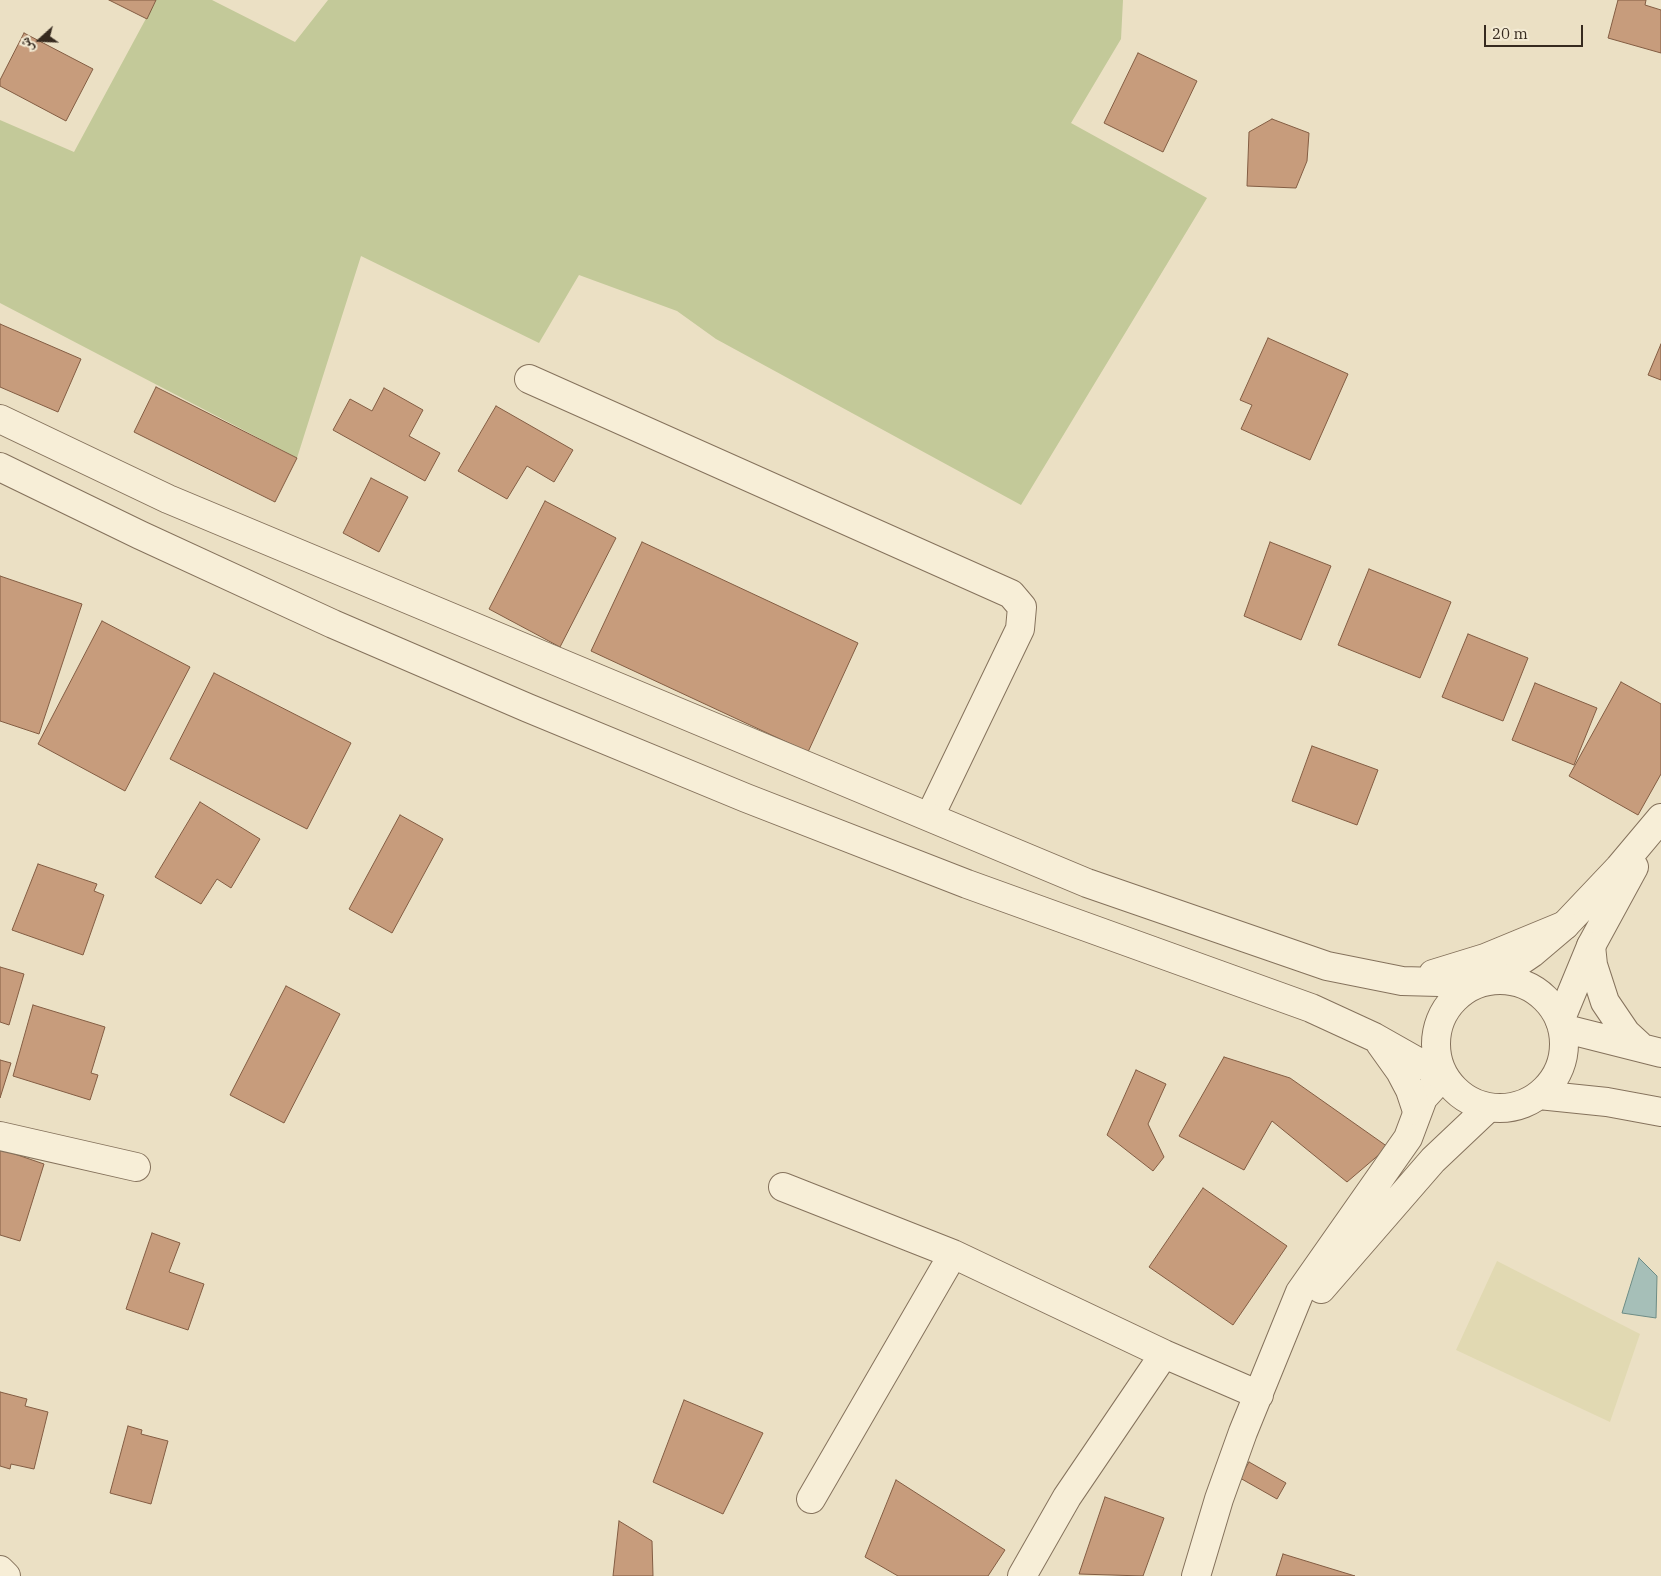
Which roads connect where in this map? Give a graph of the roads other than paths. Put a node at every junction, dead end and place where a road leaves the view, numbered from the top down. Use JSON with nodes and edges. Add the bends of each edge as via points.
{"nodes":[{"id":1,"x":529,"y":379,"type":"dead end"},
{"id":2,"x":0,"y":419,"type":"edge"},
{"id":3,"x":0,"y":467,"type":"edge"},
{"id":4,"x":930,"y":816,"type":"junction"},
{"id":5,"x":1661,"y":818,"type":"edge"},
{"id":6,"x":1565,"y":924,"type":"junction"},
{"id":7,"x":1591,"y":946,"type":"junction"},
{"id":8,"x":1402,"y":981,"type":"junction"},
{"id":9,"x":1485,"y":981,"type":"junction"},
{"id":10,"x":1561,"y":1024,"type":"junction"},
{"id":11,"x":1374,"y":1037,"type":"junction"},
{"id":12,"x":1650,"y":1049,"type":"edge"},
{"id":13,"x":1443,"y":1076,"type":"junction"},
{"id":14,"x":1540,"y":1095,"type":"junction"},
{"id":15,"x":1488,"y":1108,"type":"junction"},
{"id":16,"x":1416,"y":1111,"type":"junction"},
{"id":17,"x":1661,"y":1112,"type":"edge"},
{"id":18,"x":0,"y":1136,"type":"edge"},
{"id":19,"x":136,"y":1167,"type":"dead end"},
{"id":20,"x":782,"y":1187,"type":"dead end"},
{"id":21,"x":953,"y":1254,"type":"junction"},
{"id":22,"x":1286,"y":1330,"type":"junction"},
{"id":23,"x":1164,"y":1354,"type":"junction"},
{"id":24,"x":1259,"y":1395,"type":"junction"},
{"id":25,"x":812,"y":1499,"type":"dead end"},
{"id":26,"x":0,"y":1570,"type":"edge"},
{"id":27,"x":6,"y":1576,"type":"edge"},
{"id":28,"x":1022,"y":1576,"type":"edge"},
{"id":29,"x":1196,"y":1576,"type":"edge"}],
"edges":[{"from":1,"to":4,"type":"street","via":[[1011,594],[1022,607],[1020,629]]},
{"from":2,"to":4,"type":"street","via":[[168,499]]},
{"from":3,"to":11,"type":"street","via":[[280,600],[528,708],[967,884],[1311,1008]]},
{"from":4,"to":8,"type":"street","via":[[1096,887],[1327,966]]},
{"from":5,"to":6,"type":"street","via":[[1612,876]]},
{"from":5,"to":7,"type":"street"},
{"from":6,"to":8,"type":"street","via":[[1485,958],[1444,972]]},
{"from":6,"to":9,"type":"street","via":[[1532,953]]},
{"from":7,"to":10,"type":"street"},
{"from":7,"to":12,"type":"street","via":[[1593,965],[1606,1002],[1626,1033]]},
{"from":8,"to":9,"type":"street","via":[[1440,984]]},
{"from":9,"to":10,"type":"street","via":[[1510,980],[1526,985],[1552,1006]]},
{"from":9,"to":13,"type":"street","via":[[1460,992],[1447,1006],[1439,1022],[1436,1058]]},
{"from":10,"to":12,"type":"street"},
{"from":10,"to":14,"type":"street","via":[[1564,1047],[1561,1065]]},
{"from":11,"to":13,"type":"street"},
{"from":11,"to":16,"type":"street","via":[[1400,1070]]},
{"from":13,"to":15,"type":"street","via":[[1470,1101]]},
{"from":13,"to":16,"type":"street"},
{"from":14,"to":15,"type":"street","via":[[1524,1104]]},
{"from":14,"to":17,"type":"street"},
{"from":15,"to":22,"type":"street","via":[[1433,1160]]},
{"from":16,"to":22,"type":"street","via":[[1408,1138],[1300,1292]]},
{"from":18,"to":19,"type":"street"},
{"from":20,"to":21,"type":"street"},
{"from":21,"to":23,"type":"street"},
{"from":21,"to":25,"type":"street"},
{"from":22,"to":24,"type":"street"},
{"from":23,"to":24,"type":"street"},
{"from":23,"to":28,"type":"street","via":[[1067,1497]]},
{"from":24,"to":29,"type":"street","via":[[1220,1498]]},
{"from":26,"to":27,"type":"street"}]}
